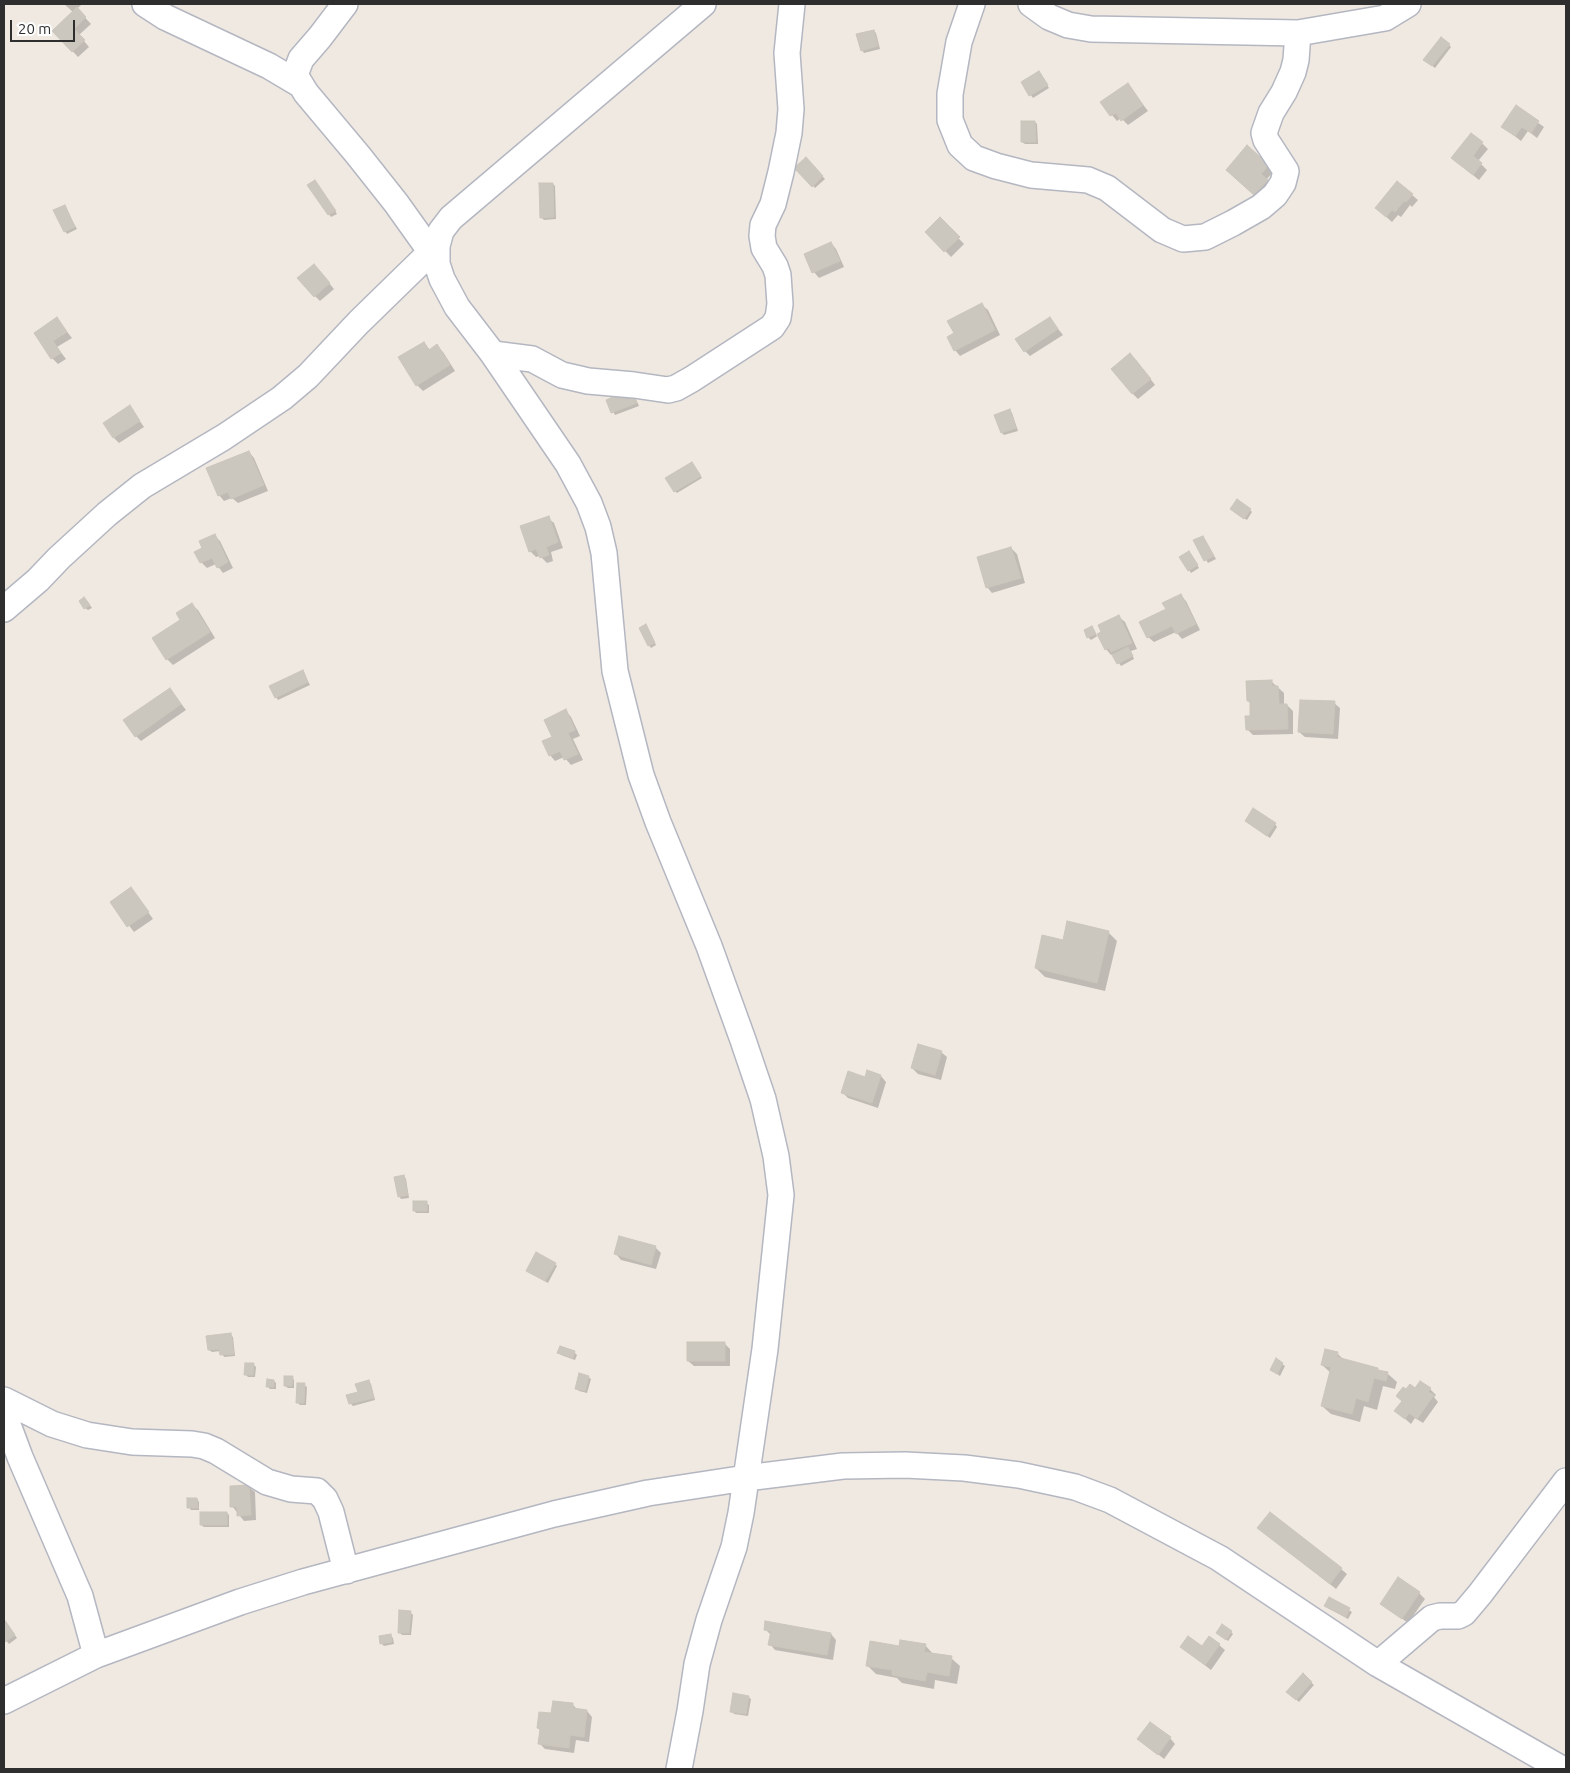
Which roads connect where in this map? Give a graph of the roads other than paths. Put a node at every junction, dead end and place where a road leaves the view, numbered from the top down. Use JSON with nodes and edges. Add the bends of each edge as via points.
{"nodes":[{"id":1,"x":145,"y":4,"type":"edge"},
{"id":2,"x":345,"y":4,"type":"edge"},
{"id":3,"x":703,"y":4,"type":"edge"},
{"id":4,"x":792,"y":4,"type":"edge"},
{"id":5,"x":972,"y":4,"type":"edge"},
{"id":6,"x":1031,"y":4,"type":"edge"},
{"id":7,"x":1408,"y":4,"type":"edge"},
{"id":8,"x":1298,"y":33,"type":"junction"},
{"id":9,"x":300,"y":85,"type":"junction"},
{"id":10,"x":434,"y":249,"type":"junction"},
{"id":11,"x":493,"y":354,"type":"junction"},
{"id":12,"x":4,"y":609,"type":"edge"},
{"id":13,"x":4,"y":1400,"type":"edge"},
{"id":14,"x":4,"y":1414,"type":"edge"},
{"id":15,"x":746,"y":1478,"type":"junction"},
{"id":16,"x":1566,"y":1481,"type":"edge"},
{"id":17,"x":346,"y":1571,"type":"junction"},
{"id":18,"x":96,"y":1655,"type":"junction"},
{"id":19,"x":1378,"y":1664,"type":"junction"},
{"id":20,"x":4,"y":1701,"type":"edge"},
{"id":21,"x":679,"y":1769,"type":"edge"},
{"id":22,"x":1562,"y":1769,"type":"edge"}],
"edges":[{"from":1,"to":9,"type":"street"},
{"from":2,"to":9,"type":"street","via":[[300,59],[295,75]]},
{"from":3,"to":10,"type":"street","via":[[451,218],[441,231]]},
{"from":4,"to":11,"type":"street","via":[[787,53],[790,133],[782,172],[762,236],[764,248],[778,275],[780,304],[775,324],[692,379],[668,390],[588,381],[562,375],[532,359]]},
{"from":5,"to":8,"type":"street","via":[[959,42],[950,94],[950,120],[960,145],[974,158],[996,166],[1030,174],[1088,180],[1107,188],[1162,230],[1183,239],[1204,237],[1233,223],[1275,195],[1283,183],[1286,171],[1264,132],[1293,72]]},
{"from":6,"to":8,"type":"street","via":[[1049,17],[1091,29]]},
{"from":7,"to":8,"type":"street","via":[[1385,18]]},
{"from":9,"to":10,"type":"street"},
{"from":10,"to":11,"type":"street","via":[[442,279],[457,307]]},
{"from":10,"to":12,"type":"street","via":[[282,398],[142,486]]},
{"from":11,"to":15,"type":"street","via":[[568,464],[598,527],[604,553],[615,671],[641,775],[744,1040],[763,1099],[776,1156],[781,1194],[765,1349]]},
{"from":13,"to":17,"type":"street","via":[[52,1424],[87,1435],[132,1442],[204,1446],[216,1450],[266,1482],[317,1491],[325,1499],[330,1512]]},
{"from":14,"to":18,"type":"street","via":[[80,1596]]},
{"from":15,"to":17,"type":"street","via":[[648,1493],[554,1514]]},
{"from":15,"to":19,"type":"street","via":[[843,1466],[905,1465],[1019,1475],[1075,1487],[1110,1500],[1219,1558]]},
{"from":15,"to":21,"type":"street","via":[[734,1547],[697,1664]]},
{"from":16,"to":19,"type":"street","via":[[1464,1613],[1432,1618]]},
{"from":17,"to":18,"type":"street","via":[[240,1602]]},
{"from":18,"to":20,"type":"street"},
{"from":19,"to":22,"type":"street"}]}
